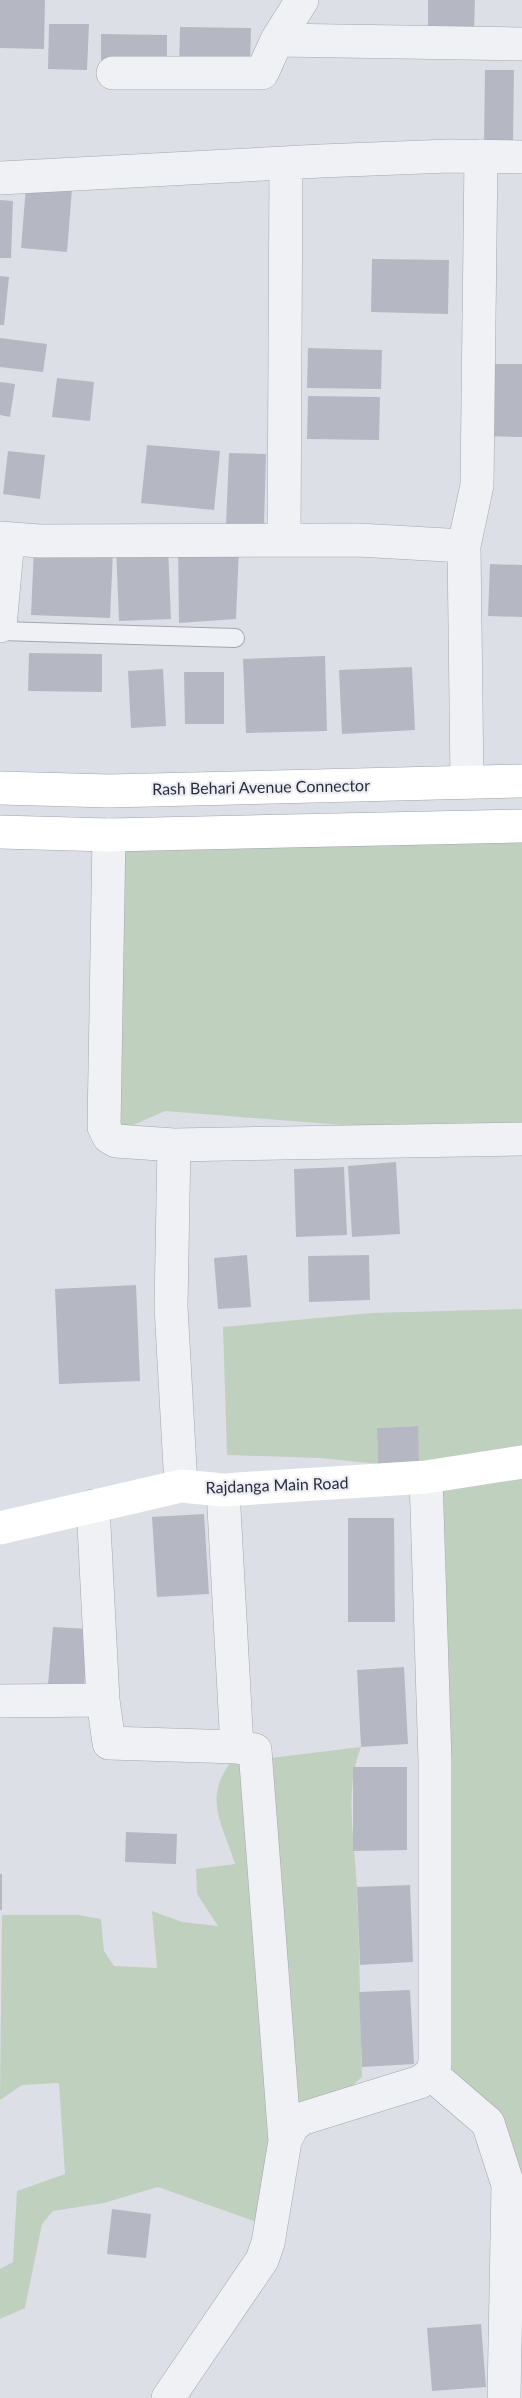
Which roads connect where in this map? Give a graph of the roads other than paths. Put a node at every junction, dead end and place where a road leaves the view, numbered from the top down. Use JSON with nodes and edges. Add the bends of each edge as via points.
{"nodes":[{"id":1,"x":302,"y":0,"type":"edge"},
{"id":2,"x":277,"y":40,"type":"junction"},
{"id":3,"x":522,"y":44,"type":"edge"},
{"id":4,"x":112,"y":73,"type":"dead end"},
{"id":5,"x":481,"y":156,"type":"junction"},
{"id":6,"x":522,"y":156,"type":"edge"},
{"id":7,"x":286,"y":163,"type":"junction"},
{"id":8,"x":0,"y":178,"type":"edge"},
{"id":9,"x":4,"y":538,"type":"edge"},
{"id":10,"x":284,"y":540,"type":"junction"},
{"id":11,"x":464,"y":546,"type":"junction"},
{"id":12,"x":0,"y":629,"type":"edge"},
{"id":13,"x":235,"y":638,"type":"dead end"},
{"id":14,"x":522,"y":781,"type":"edge"},
{"id":15,"x":467,"y":782,"type":"junction"},
{"id":16,"x":0,"y":788,"type":"edge"},
{"id":17,"x":522,"y":826,"type":"edge"},
{"id":18,"x":0,"y":832,"type":"edge"},
{"id":19,"x":109,"y":835,"type":"junction"},
{"id":20,"x":522,"y":1139,"type":"edge"},
{"id":21,"x":174,"y":1145,"type":"junction"},
{"id":22,"x":522,"y":1462,"type":"edge"},
{"id":23,"x":426,"y":1477,"type":"junction"},
{"id":24,"x":181,"y":1486,"type":"junction"},
{"id":25,"x":223,"y":1490,"type":"junction"},
{"id":26,"x":93,"y":1506,"type":"junction"},
{"id":27,"x":0,"y":1528,"type":"edge"},
{"id":28,"x":103,"y":1700,"type":"junction"},
{"id":29,"x":0,"y":1701,"type":"edge"},
{"id":30,"x":237,"y":1747,"type":"junction"},
{"id":31,"x":431,"y":2074,"type":"junction"},
{"id":32,"x":285,"y":2141,"type":"junction"},
{"id":33,"x":168,"y":2398,"type":"edge"},
{"id":34,"x":504,"y":2398,"type":"edge"}],
"edges":[{"from":1,"to":2,"type":"street"},
{"from":2,"to":3,"type":"street"},
{"from":2,"to":4,"type":"street","via":[[262,73]]},
{"from":5,"to":6,"type":"street"},
{"from":5,"to":7,"type":"street"},
{"from":5,"to":11,"type":"street","via":[[477,485]]},
{"from":7,"to":8,"type":"street"},
{"from":7,"to":10,"type":"street"},
{"from":9,"to":10,"type":"street"},
{"from":9,"to":12,"type":"street"},
{"from":10,"to":11,"type":"street"},
{"from":11,"to":15,"type":"street"},
{"from":12,"to":13,"type":"lane"},
{"from":14,"to":15,"type":"main road","name":"Rash Behari Avenue Connector"},
{"from":15,"to":16,"type":"main road","name":"Rash Behari Avenue Connector","via":[[109,791]]},
{"from":17,"to":19,"type":"main road"},
{"from":18,"to":19,"type":"main road"},
{"from":19,"to":21,"type":"street","via":[[104,1127],[116,1141]]},
{"from":20,"to":21,"type":"street"},
{"from":21,"to":24,"type":"street","via":[[171,1307]]},
{"from":22,"to":23,"type":"main road","name":"Rajdanga Main Road"},
{"from":23,"to":25,"type":"main road","name":"Rajdanga Main Road"},
{"from":23,"to":31,"type":"street","via":[[435,1761],[436,2053]]},
{"from":24,"to":25,"type":"main road","name":"Rajdanga Main Road"},
{"from":24,"to":26,"type":"main road","name":"Rajdanga Main Road"},
{"from":25,"to":30,"type":"street"},
{"from":26,"to":27,"type":"main road","name":"Rajdanga Main Road"},
{"from":26,"to":28,"type":"street"},
{"from":28,"to":29,"type":"street"},
{"from":28,"to":30,"type":"street","via":[[109,1743]]},
{"from":30,"to":32,"type":"street","via":[[255,1750]]},
{"from":31,"to":32,"type":"street","via":[[420,2082],[301,2119]]},
{"from":31,"to":34,"type":"street","via":[[488,2123],[508,2185]]},
{"from":32,"to":33,"type":"street","via":[[262,2260]]}]}
